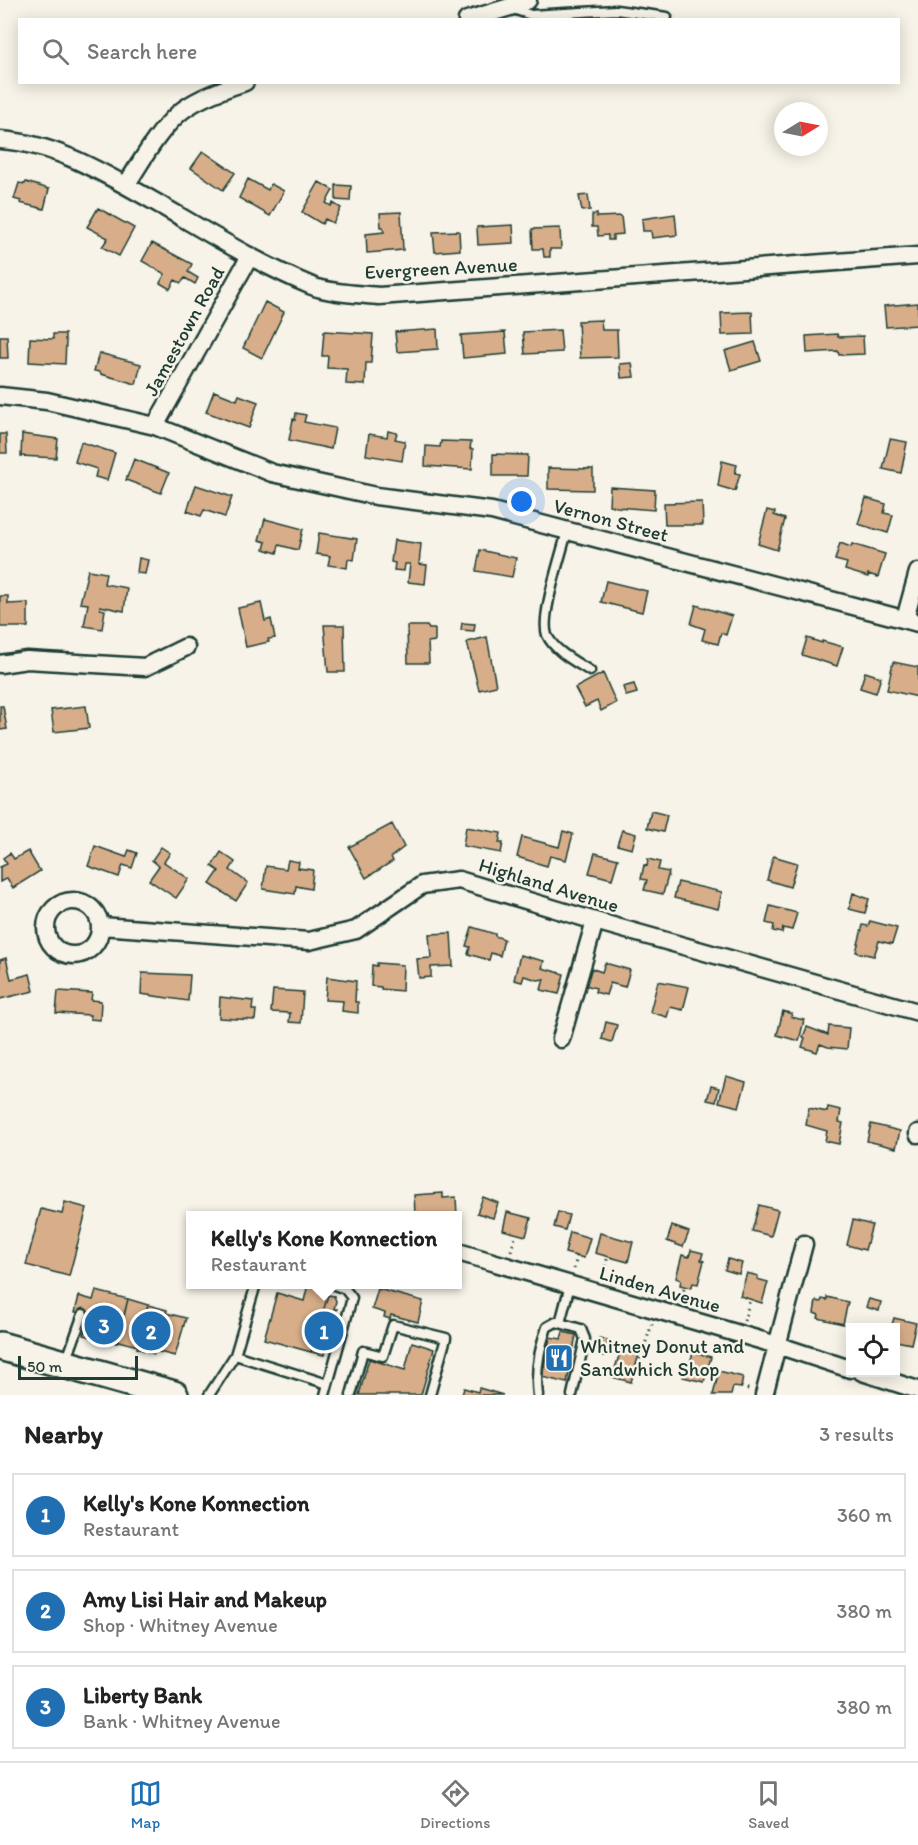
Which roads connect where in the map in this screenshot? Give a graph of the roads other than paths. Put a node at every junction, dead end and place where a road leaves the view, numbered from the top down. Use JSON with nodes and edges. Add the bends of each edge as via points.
{"nodes":[{"id":1,"x":528,"y":0,"type":"edge"},
{"id":2,"x":510,"y":8,"type":"junction"},
{"id":3,"x":667,"y":17,"type":"dead end"},
{"id":4,"x":474,"y":18,"type":"edge"},
{"id":5,"x":238,"y":84,"type":"edge"},
{"id":6,"x":0,"y":140,"type":"edge"},
{"id":7,"x":126,"y":185,"type":"junction"},
{"id":8,"x":250,"y":256,"type":"junction"},
{"id":9,"x":918,"y":256,"type":"edge"},
{"id":10,"x":0,"y":396,"type":"edge"},
{"id":11,"x":155,"y":426,"type":"junction"},
{"id":12,"x":567,"y":531,"type":"junction"},
{"id":13,"x":918,"y":572,"type":"edge"},
{"id":14,"x":911,"y":621,"type":"edge"},
{"id":15,"x":186,"y":647,"type":"dead end"},
{"id":16,"x":0,"y":664,"type":"edge"},
{"id":17,"x":590,"y":671,"type":"dead end"},
{"id":18,"x":595,"y":921,"type":"junction"},
{"id":19,"x":101,"y":926,"type":"dead end"},
{"id":20,"x":918,"y":1012,"type":"edge"},
{"id":21,"x":561,"y":1039,"type":"dead end"},
{"id":22,"x":804,"y":1244,"type":"dead end"},
{"id":23,"x":462,"y":1253,"type":"edge"},
{"id":24,"x":570,"y":1285,"type":"junction"},
{"id":25,"x":254,"y":1289,"type":"edge"},
{"id":26,"x":345,"y":1289,"type":"edge"},
{"id":27,"x":83,"y":1314,"type":"dead end"},
{"id":28,"x":560,"y":1323,"type":"junction"},
{"id":29,"x":777,"y":1345,"type":"junction"},
{"id":30,"x":0,"y":1346,"type":"edge"},
{"id":31,"x":234,"y":1355,"type":"junction"},
{"id":32,"x":65,"y":1364,"type":"junction"},
{"id":33,"x":846,"y":1368,"type":"edge"},
{"id":34,"x":878,"y":1377,"type":"edge"},
{"id":35,"x":328,"y":1384,"type":"junction"},
{"id":36,"x":918,"y":1390,"type":"edge"},
{"id":37,"x":174,"y":1395,"type":"edge"},
{"id":38,"x":209,"y":1395,"type":"edge"},
{"id":39,"x":325,"y":1395,"type":"edge"},
{"id":40,"x":351,"y":1395,"type":"edge"},
{"id":41,"x":430,"y":1395,"type":"edge"},
{"id":42,"x":538,"y":1395,"type":"edge"},
{"id":43,"x":572,"y":1395,"type":"edge"},
{"id":44,"x":764,"y":1395,"type":"edge"}],
"edges":[{"from":1,"to":2,"type":"street"},
{"from":2,"to":3,"type":"lane","via":[[531,15],[616,10]]},
{"from":2,"to":4,"type":"street"},
{"from":5,"to":7,"type":"street","via":[[179,113],[152,144]]},
{"from":6,"to":7,"type":"street","name":"Evergreen Avenue","via":[[22,141],[63,153]]},
{"from":7,"to":8,"type":"street","name":"Evergreen Avenue"},
{"from":8,"to":9,"type":"street","name":"Evergreen Avenue","via":[[314,287],[379,296]]},
{"from":8,"to":11,"type":"street","name":"Jamestown Road"},
{"from":10,"to":11,"type":"street","name":"Vernon Street","via":[[47,401]]},
{"from":11,"to":12,"type":"street","name":"Vernon Street","via":[[272,472],[375,496],[492,511]]},
{"from":12,"to":14,"type":"street","name":"Vernon Street"},
{"from":12,"to":17,"type":"lane","via":[[545,617],[548,636],[561,651]]},
{"from":13,"to":14,"type":"street"},
{"from":15,"to":16,"type":"street","via":[[145,667],[27,660]]},
{"from":18,"to":19,"type":"street","name":"Highland Avenue","via":[[459,880],[422,885],[356,930],[309,941]]},
{"from":18,"to":20,"type":"street","name":"Highland Avenue"},
{"from":18,"to":21,"type":"street"},
{"from":22,"to":29,"type":"street"},
{"from":23,"to":24,"type":"street","name":"Linden Avenue"},
{"from":24,"to":28,"type":"lane"},
{"from":24,"to":29,"type":"street","name":"Linden Avenue"},
{"from":25,"to":31,"type":"lane"},
{"from":26,"to":35,"type":"lane","via":[[352,1298]]},
{"from":27,"to":32,"type":"lane"},
{"from":28,"to":42,"type":"lane","via":[[547,1327],[536,1380]]},
{"from":28,"to":43,"type":"lane","via":[[581,1329],[585,1339]]},
{"from":29,"to":33,"type":"street","name":"Linden Avenue"},
{"from":29,"to":44,"type":"street"},
{"from":30,"to":32,"type":"main road"},
{"from":31,"to":35,"type":"lane"},
{"from":31,"to":38,"type":"lane"},
{"from":32,"to":37,"type":"main road"},
{"from":34,"to":36,"type":"street"},
{"from":35,"to":39,"type":"lane"},
{"from":40,"to":41,"type":"lane","via":[[363,1351],[383,1356],[393,1324],[446,1338]]}]}
